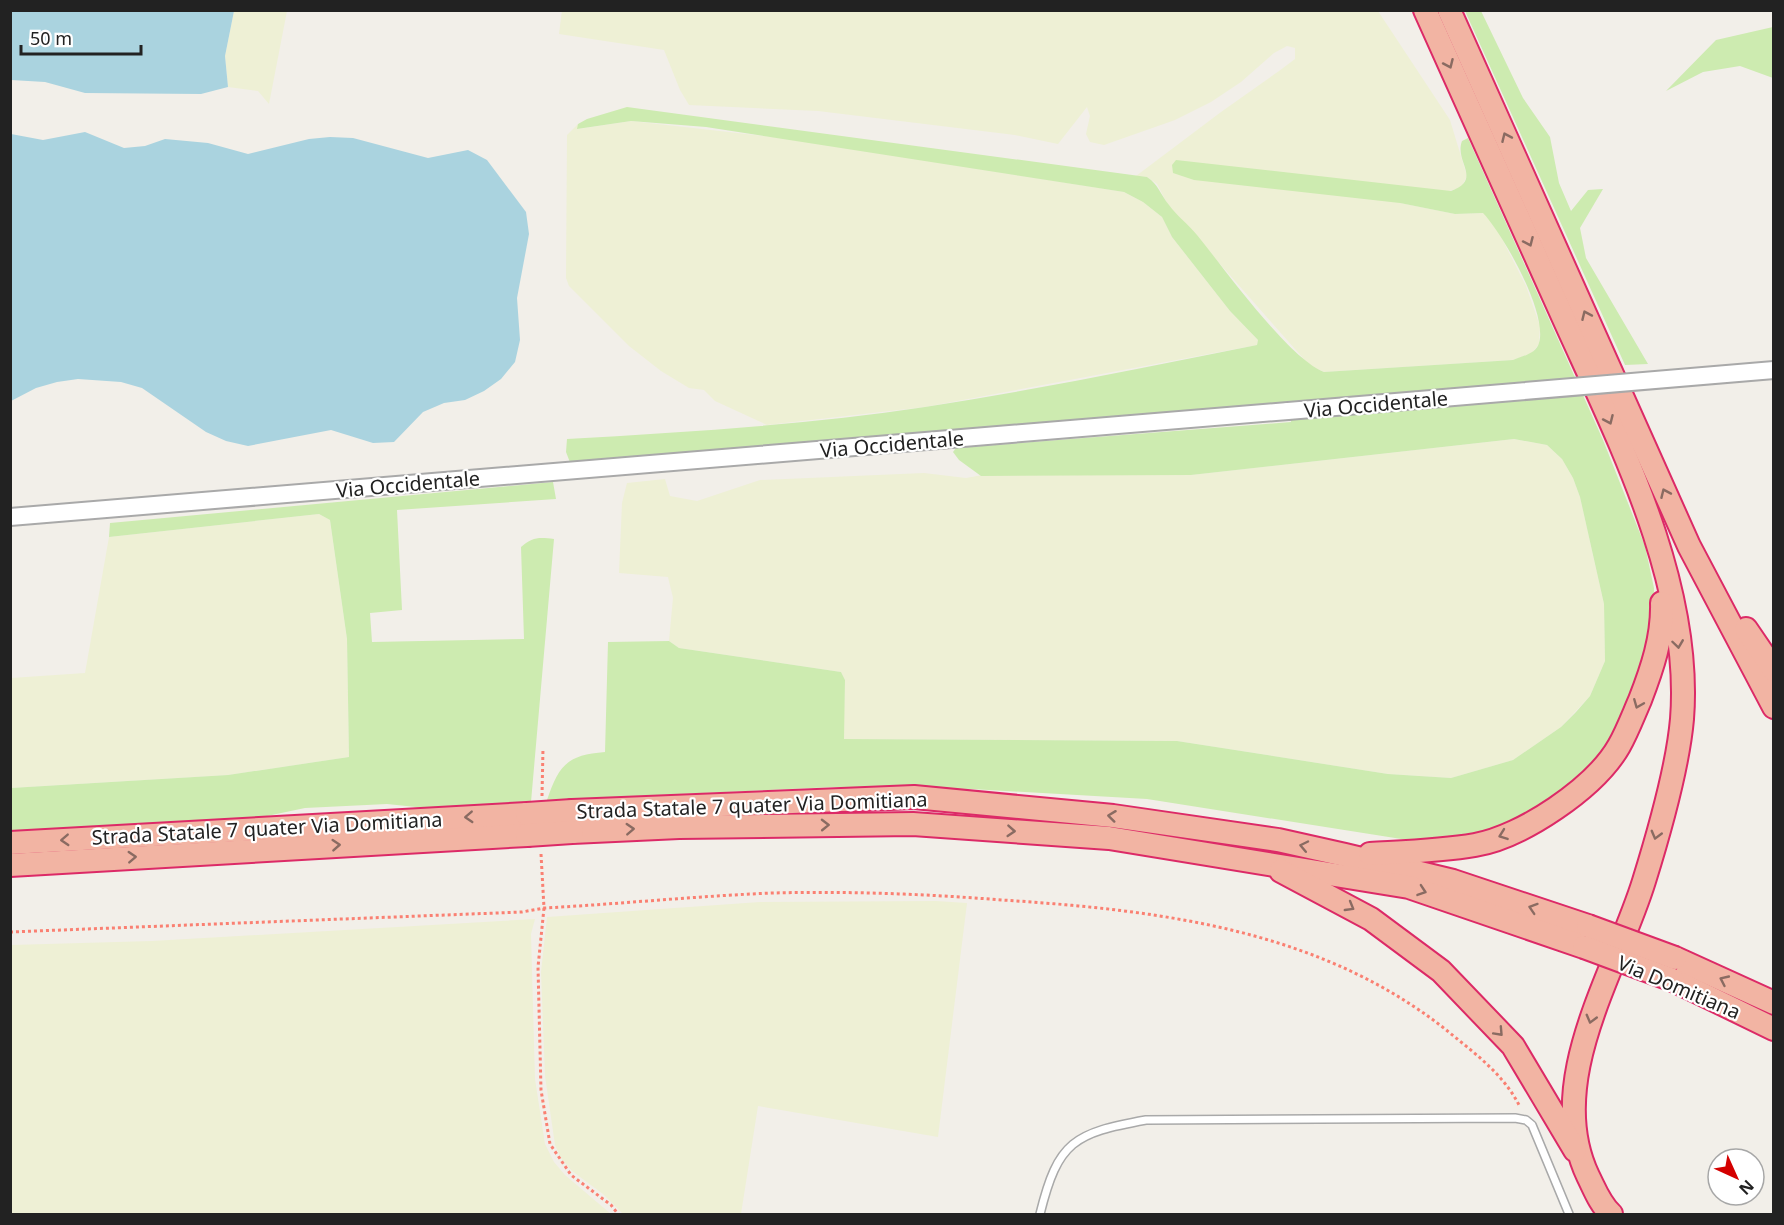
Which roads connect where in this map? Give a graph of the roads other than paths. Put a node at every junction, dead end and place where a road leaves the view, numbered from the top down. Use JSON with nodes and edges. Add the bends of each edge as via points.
{"nodes":[{"id":1,"x":1425,"y":10,"type":"edge"},
{"id":2,"x":1449,"y":10,"type":"edge"},
{"id":3,"x":1773,"y":370,"type":"edge"},
{"id":4,"x":10,"y":517,"type":"edge"},
{"id":5,"x":1660,"y":545,"type":"junction"},
{"id":6,"x":1689,"y":546,"type":"junction"},
{"id":7,"x":1773,"y":670,"type":"edge"},
{"id":8,"x":1773,"y":707,"type":"edge"},
{"id":9,"x":572,"y":821,"type":"junction"},
{"id":10,"x":527,"y":824,"type":"junction"},
{"id":11,"x":10,"y":843,"type":"edge"},
{"id":12,"x":1345,"y":855,"type":"junction"},
{"id":13,"x":1261,"y":861,"type":"junction"},
{"id":14,"x":10,"y":865,"type":"edge"},
{"id":15,"x":1586,"y":937,"type":"junction"},
{"id":16,"x":1773,"y":1003,"type":"edge"},
{"id":17,"x":1773,"y":1029,"type":"edge"},
{"id":18,"x":1578,"y":1155,"type":"junction"},
{"id":19,"x":1040,"y":1215,"type":"edge"},
{"id":20,"x":1569,"y":1215,"type":"edge"},
{"id":21,"x":1611,"y":1215,"type":"edge"}],
"edges":[{"from":1,"to":5,"type":"highway","one_way":true,"via":[[1611,425]]},
{"from":6,"to":2,"type":"highway","one_way":true},
{"from":3,"to":4,"type":"street","name":"Via Occidentale","bridge":true},
{"from":5,"to":12,"type":"highway","one_way":true,"via":[[1663,623],[1652,669],[1618,748],[1590,782],[1519,829],[1476,845]]},
{"from":5,"to":18,"type":"highway","one_way":true,"via":[[1680,646],[1682,719],[1643,883],[1592,1016],[1574,1096]]},
{"from":6,"to":7,"type":"highway"},
{"from":6,"to":8,"type":"highway"},
{"from":9,"to":10,"type":"highway","name":"Strada Statale 7 quater Via Domitiana","bridge":true},
{"from":12,"to":9,"type":"highway","name":"Strada Statale 7 quater Via Domitiana","one_way":true,"via":[[1278,840],[1113,816],[914,797]]},
{"from":9,"to":13,"type":"highway","name":"Strada Statale 7 quater Via Domitiana","one_way":true,"via":[[679,826],[913,824],[1109,838]]},
{"from":10,"to":11,"type":"highway","name":"Strada Statale 7 quater Via Domitiana","one_way":true},
{"from":14,"to":10,"type":"highway","name":"Strada Statale 7 quater Via Domitiana","one_way":true},
{"from":15,"to":12,"type":"highway","name":"Strada Statale 7 quater Via Domitiana","one_way":true,"via":[[1453,881]]},
{"from":13,"to":15,"type":"highway","name":"Strada Statale 7 quater Via Domitiana","one_way":true,"via":[[1409,887]]},
{"from":13,"to":18,"type":"highway","one_way":true,"via":[[1371,919],[1442,971],[1513,1046]]},
{"from":16,"to":15,"type":"highway","name":"Via Domitiana","one_way":true,"bridge":true,"via":[[1675,958]]},
{"from":15,"to":17,"type":"highway","name":"Via Domitiana","bridge":true},
{"from":18,"to":21,"type":"highway","via":[[1602,1206]]},
{"from":19,"to":20,"type":"lane","via":[[1052,1170],[1077,1140],[1103,1128],[1146,1120],[1526,1120],[1535,1132]]}]}
